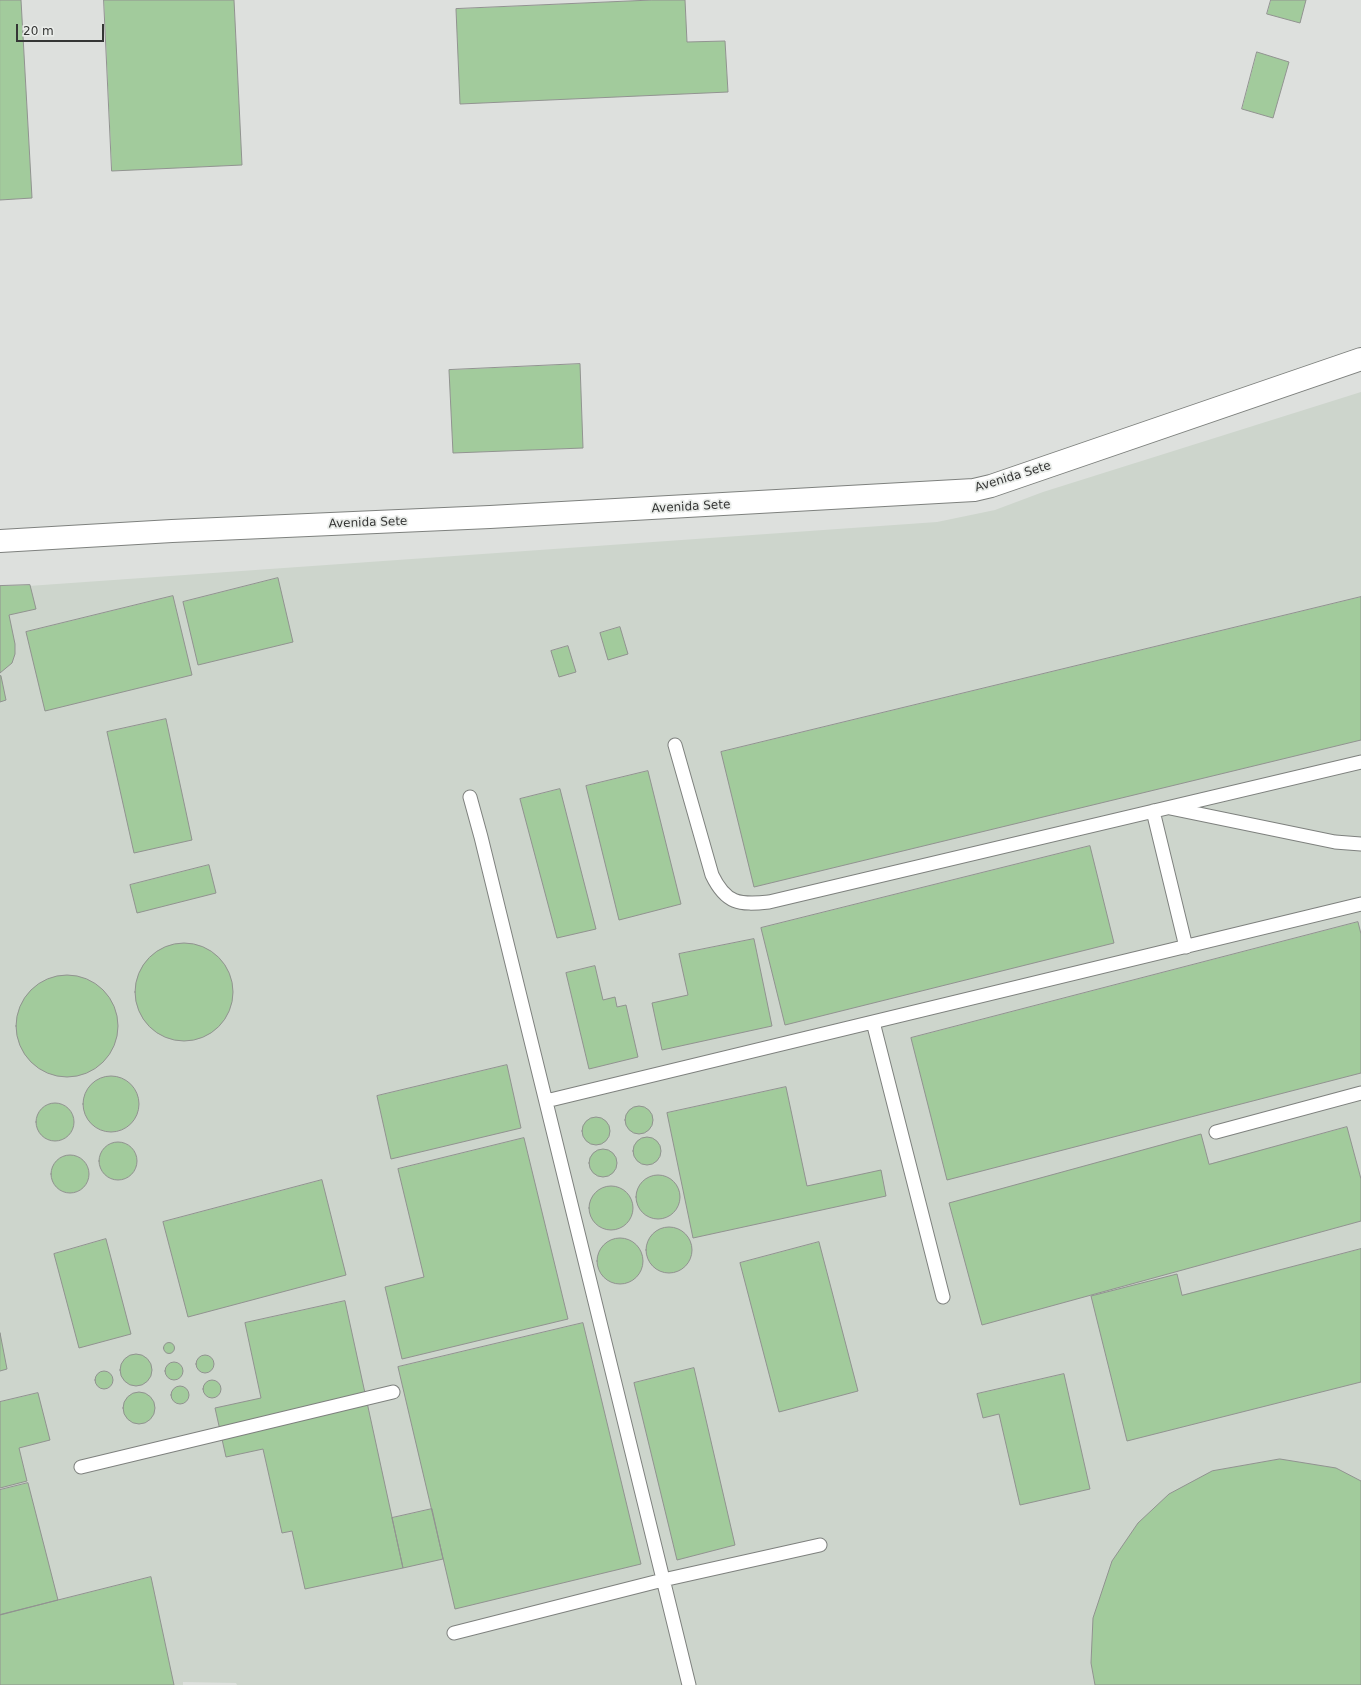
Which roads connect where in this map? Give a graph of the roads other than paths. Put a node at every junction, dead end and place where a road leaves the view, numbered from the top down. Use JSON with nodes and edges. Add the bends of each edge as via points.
{"nodes":[{"id":1,"x":1361,"y":359,"type":"edge"},
{"id":2,"x":0,"y":541,"type":"edge"},
{"id":3,"x":675,"y":745,"type":"dead end"},
{"id":4,"x":1361,"y":762,"type":"edge"},
{"id":5,"x":470,"y":797,"type":"dead end"},
{"id":6,"x":1167,"y":808,"type":"junction"},
{"id":7,"x":1152,"y":811,"type":"junction"},
{"id":8,"x":1361,"y":844,"type":"edge"},
{"id":9,"x":1361,"y":904,"type":"edge"},
{"id":10,"x":1186,"y":947,"type":"junction"},
{"id":11,"x":873,"y":1022,"type":"junction"},
{"id":12,"x":1361,"y":1093,"type":"edge"},
{"id":13,"x":546,"y":1101,"type":"junction"},
{"id":14,"x":1216,"y":1132,"type":"dead end"},
{"id":15,"x":943,"y":1297,"type":"dead end"},
{"id":16,"x":393,"y":1392,"type":"dead end"},
{"id":17,"x":81,"y":1467,"type":"dead end"},
{"id":18,"x":820,"y":1545,"type":"dead end"},
{"id":19,"x":663,"y":1580,"type":"junction"},
{"id":20,"x":454,"y":1633,"type":"dead end"},
{"id":21,"x":689,"y":1685,"type":"edge"}],
"edges":[{"from":1,"to":2,"type":"street","name":"Avenida Sete","via":[[974,490]]},
{"from":3,"to":7,"type":"lane","via":[[712,875],[719,890],[734,901],[747,904],[769,902]]},
{"from":4,"to":6,"type":"lane"},
{"from":5,"to":13,"type":"lane"},
{"from":6,"to":7,"type":"lane"},
{"from":6,"to":8,"type":"lane","via":[[1335,842]]},
{"from":7,"to":10,"type":"lane"},
{"from":9,"to":10,"type":"lane"},
{"from":10,"to":11,"type":"lane"},
{"from":11,"to":13,"type":"lane"},
{"from":11,"to":15,"type":"lane"},
{"from":12,"to":14,"type":"lane"},
{"from":13,"to":19,"type":"lane"},
{"from":16,"to":17,"type":"lane"},
{"from":18,"to":19,"type":"lane"},
{"from":19,"to":20,"type":"lane"},
{"from":19,"to":21,"type":"lane"}]}
